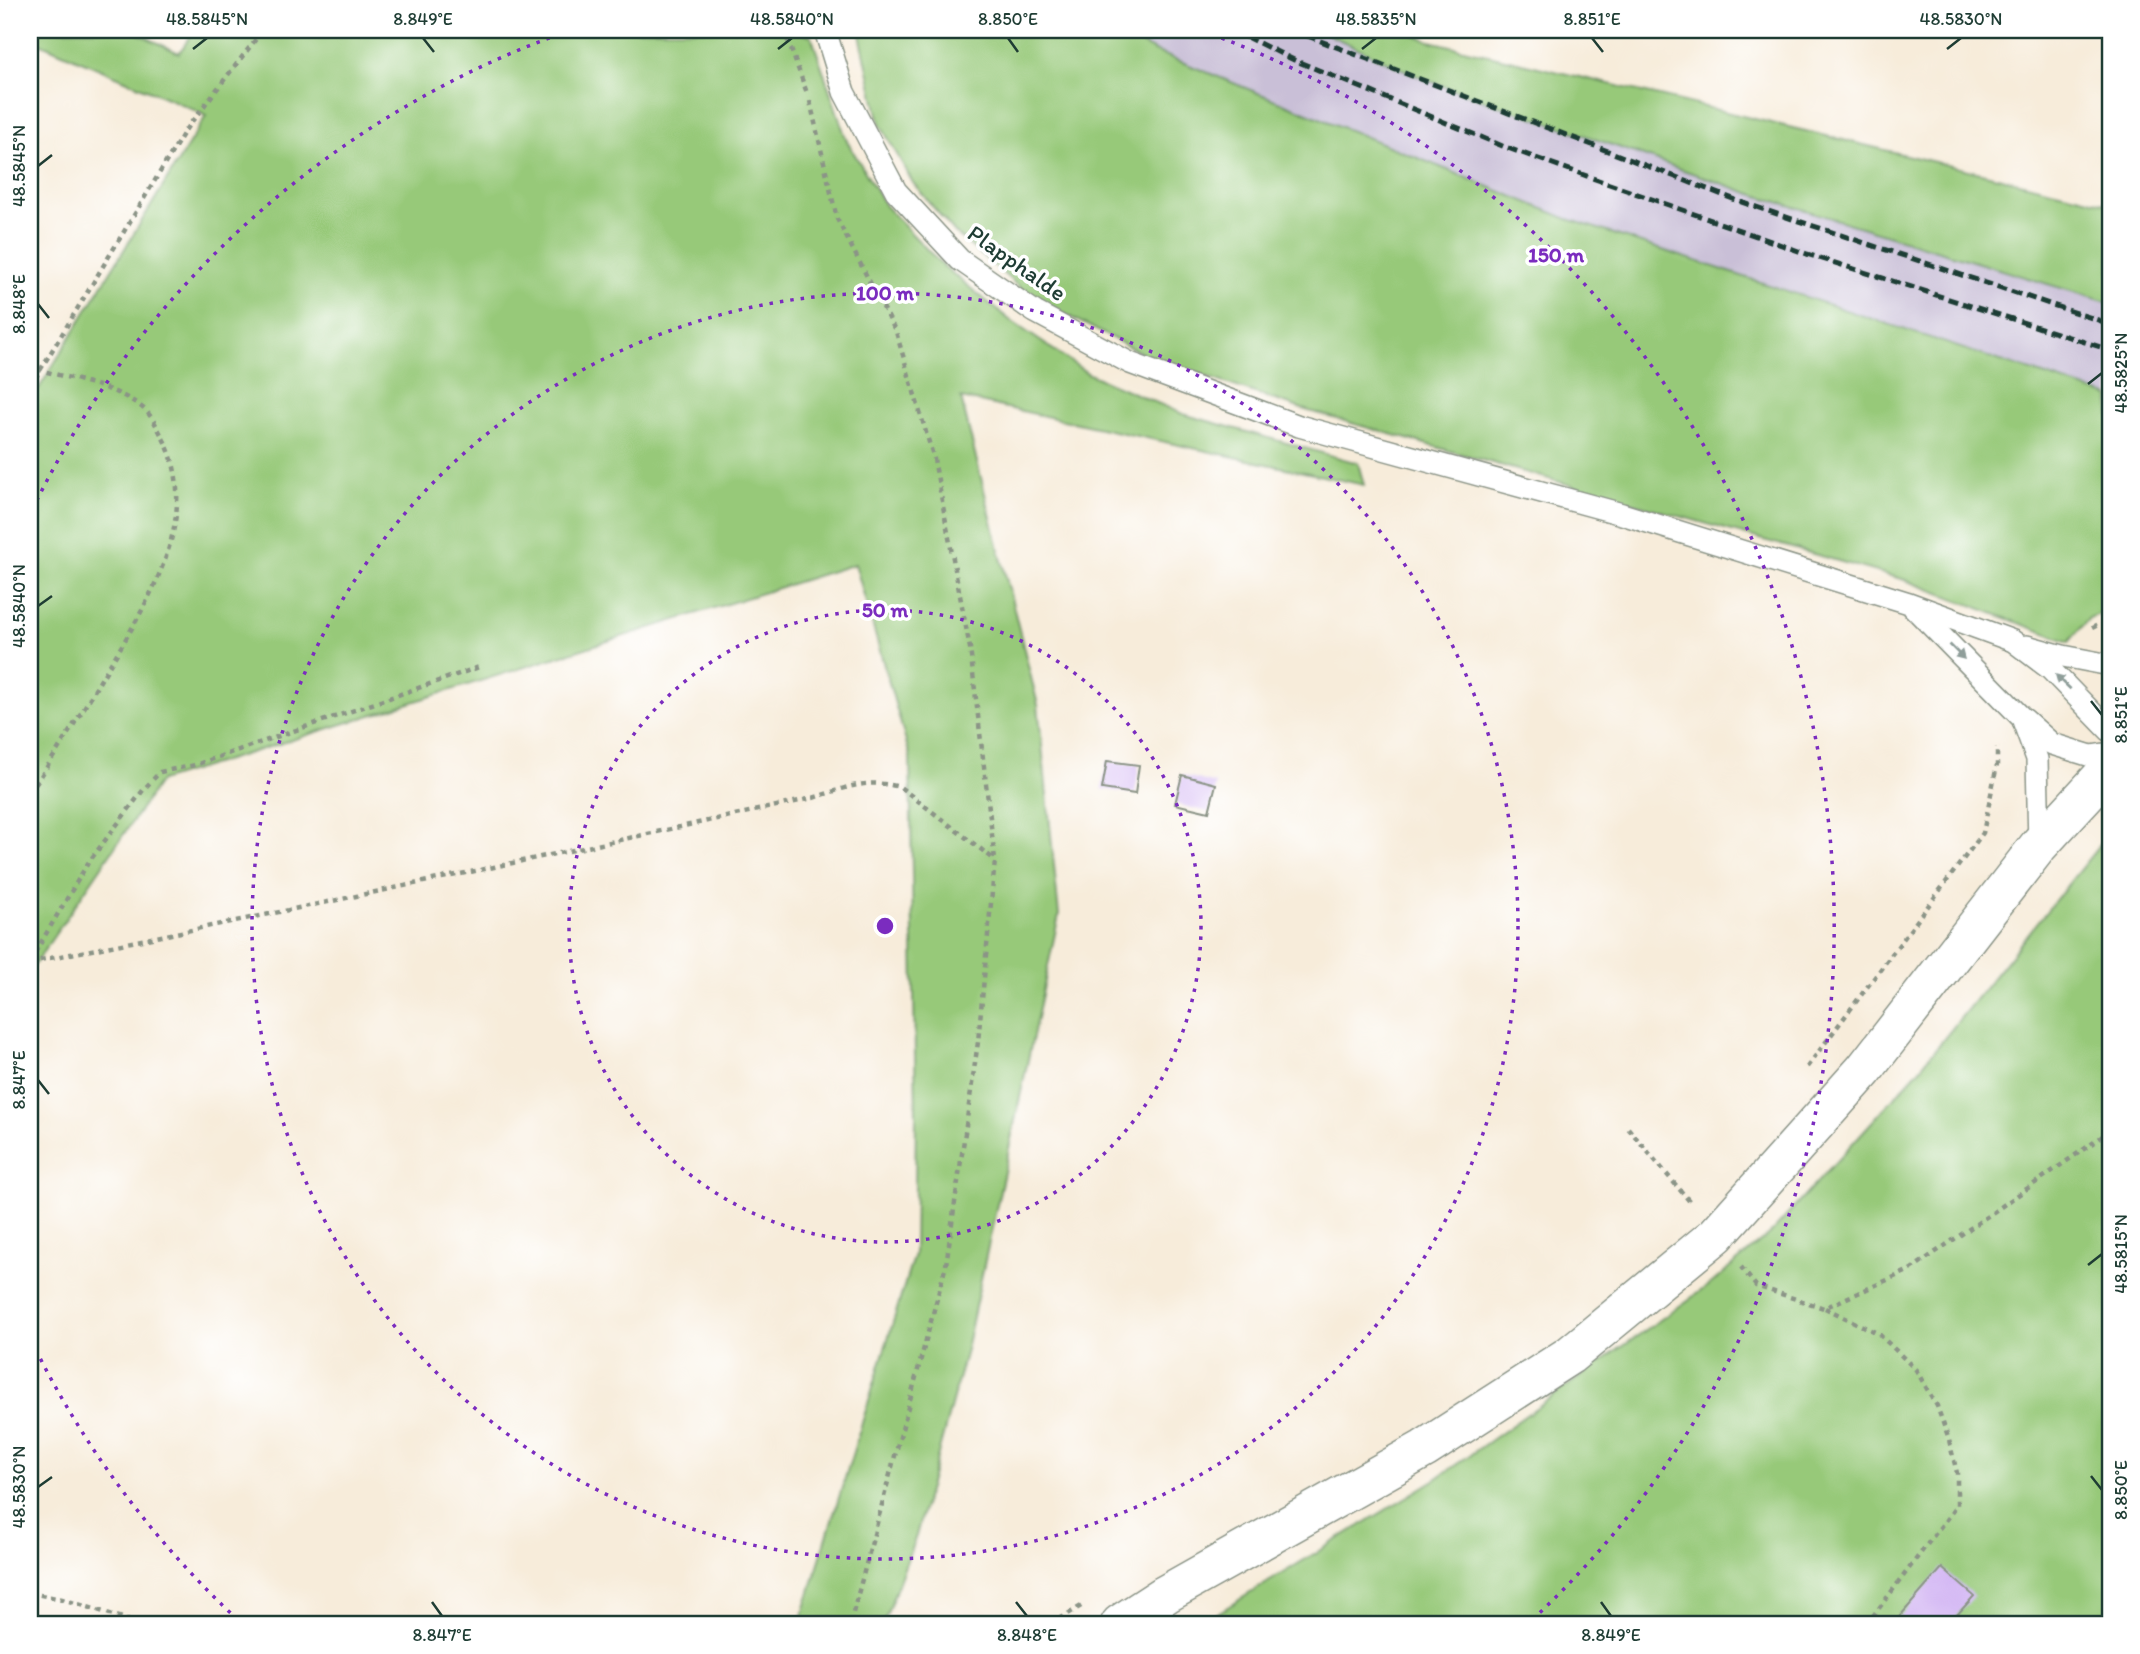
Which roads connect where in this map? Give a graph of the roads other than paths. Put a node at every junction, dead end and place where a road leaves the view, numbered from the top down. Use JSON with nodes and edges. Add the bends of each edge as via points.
{"nodes":[{"id":1,"x":825,"y":30,"type":"edge"},
{"id":2,"x":1909,"y":603,"type":"junction"},
{"id":3,"x":2013,"y":641,"type":"junction"},
{"id":4,"x":2110,"y":665,"type":"edge"},
{"id":5,"x":2017,"y":712,"type":"junction"},
{"id":6,"x":2110,"y":731,"type":"edge"},
{"id":7,"x":2110,"y":753,"type":"edge"},
{"id":8,"x":2110,"y":768,"type":"edge"},
{"id":9,"x":2039,"y":845,"type":"junction"},
{"id":10,"x":1120,"y":1624,"type":"edge"}],
"edges":[{"from":1,"to":2,"type":"lane","name":"Plapphalde","via":[[844,92],[896,191],[960,260],[1035,312],[1130,363],[1299,426],[1622,514]]},
{"from":2,"to":3,"type":"lane","name":"Plapphalde"},
{"from":2,"to":5,"type":"lane","one_way":true},
{"from":3,"to":4,"type":"lane"},
{"from":6,"to":3,"type":"lane","one_way":true,"via":[[2050,669]]},
{"from":5,"to":7,"type":"lane","via":[[2052,744],[2091,756]]},
{"from":5,"to":9,"type":"lane","via":[[2037,759]]},
{"from":8,"to":9,"type":"street"},
{"from":9,"to":10,"type":"street","via":[[1864,1070],[1716,1235],[1570,1355],[1424,1449]]}]}
